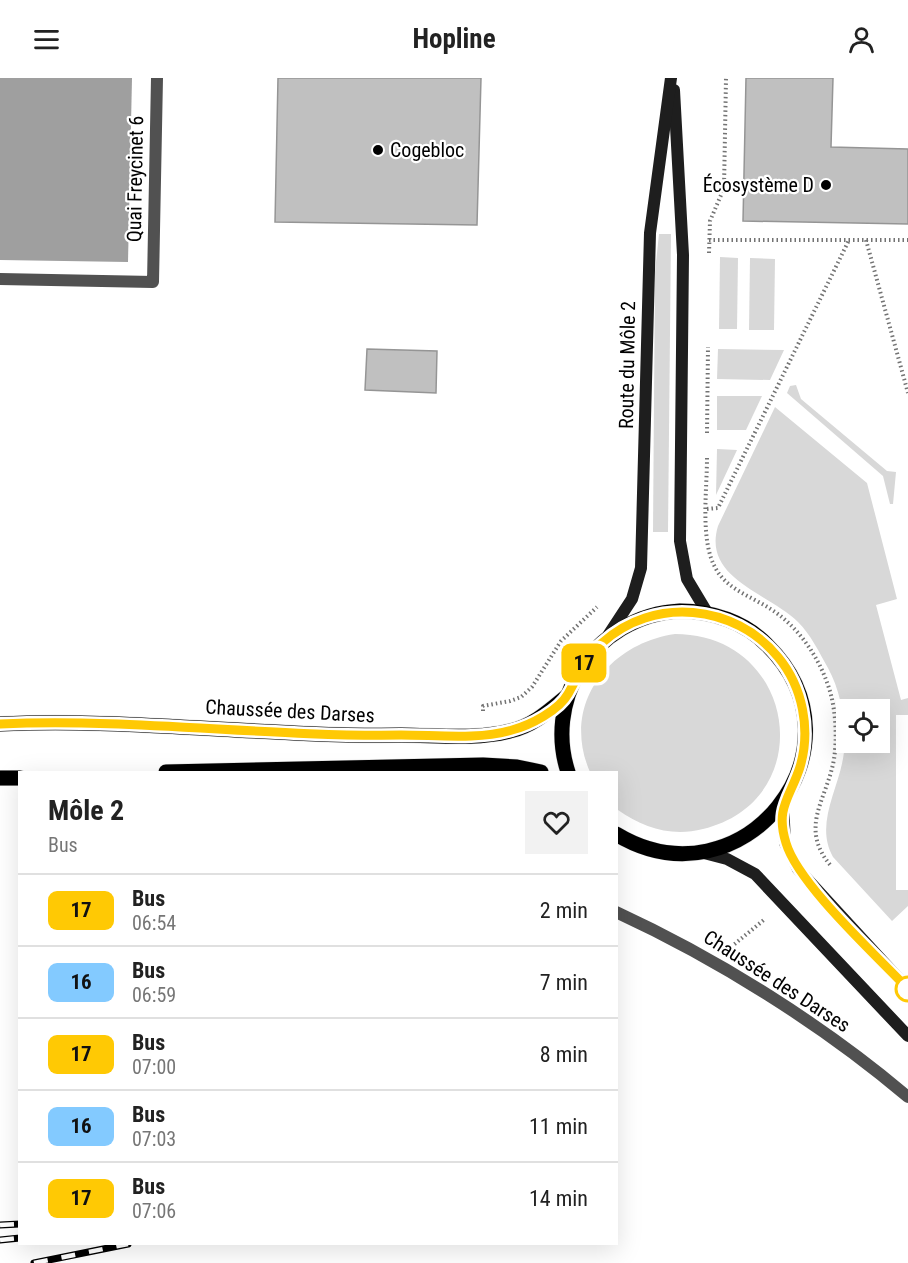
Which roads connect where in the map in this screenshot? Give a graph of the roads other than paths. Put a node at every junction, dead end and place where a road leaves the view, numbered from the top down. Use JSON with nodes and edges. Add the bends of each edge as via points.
{"nodes":[{"id":1,"x":157,"y":78,"type":"edge"},
{"id":2,"x":672,"y":78,"type":"edge"},
{"id":3,"x":0,"y":279,"type":"edge"},
{"id":4,"x":708,"y":614,"type":"junction"},
{"id":5,"x":601,"y":643,"type":"junction"},
{"id":6,"x":567,"y":696,"type":"junction"},
{"id":7,"x":0,"y":724,"type":"edge"},
{"id":8,"x":210,"y":771,"type":"edge"},
{"id":9,"x":536,"y":771,"type":"edge"},
{"id":10,"x":568,"y":771,"type":"edge"},
{"id":11,"x":0,"y":779,"type":"edge"},
{"id":12,"x":18,"y":779,"type":"edge"},
{"id":13,"x":783,"y":802,"type":"junction"},
{"id":14,"x":618,"y":835,"type":"edge"},
{"id":15,"x":704,"y":853,"type":"junction"},
{"id":16,"x":618,"y":913,"type":"edge"},
{"id":17,"x":908,"y":989,"type":"edge"},
{"id":18,"x":908,"y":1036,"type":"edge"},
{"id":19,"x":908,"y":1096,"type":"edge"}],
"edges":[{"from":1,"to":3,"type":"lane","name":"Quai Freycinet 6","via":[[153,282]]},
{"from":2,"to":4,"type":"main road","name":"Route du Môle 2","via":[[683,255],[680,541],[687,579]]},
{"from":2,"to":5,"type":"main road","name":"Route du Môle 2","via":[[650,233],[641,568],[632,599]]},
{"from":4,"to":5,"type":"main road","via":[[657,614],[633,622]]},
{"from":4,"to":13,"type":"main road","via":[[743,627],[764,641],[788,670],[799,694],[805,744],[797,774]]},
{"from":5,"to":6,"type":"main road","via":[[585,662]]},
{"from":6,"to":7,"type":"main road","name":"Chaussée des Darses","via":[[524,726],[483,734],[347,736],[123,723]]},
{"from":6,"to":10,"type":"main road","via":[[562,731]]},
{"from":8,"to":9,"type":"main road","via":[[476,765]]},
{"from":11,"to":12,"type":"main road"},
{"from":13,"to":15,"type":"main road","via":[[748,835]]},
{"from":13,"to":17,"type":"main road","via":[[785,843],[798,869]]},
{"from":14,"to":15,"type":"main road","via":[[641,847],[666,853]]},
{"from":15,"to":18,"type":"main road","name":"Chaussée des Darses","via":[[727,859],[755,874]]},
{"from":16,"to":19,"type":"lane","name":"Chaussée des Darses","via":[[678,942],[762,992]]}]}
